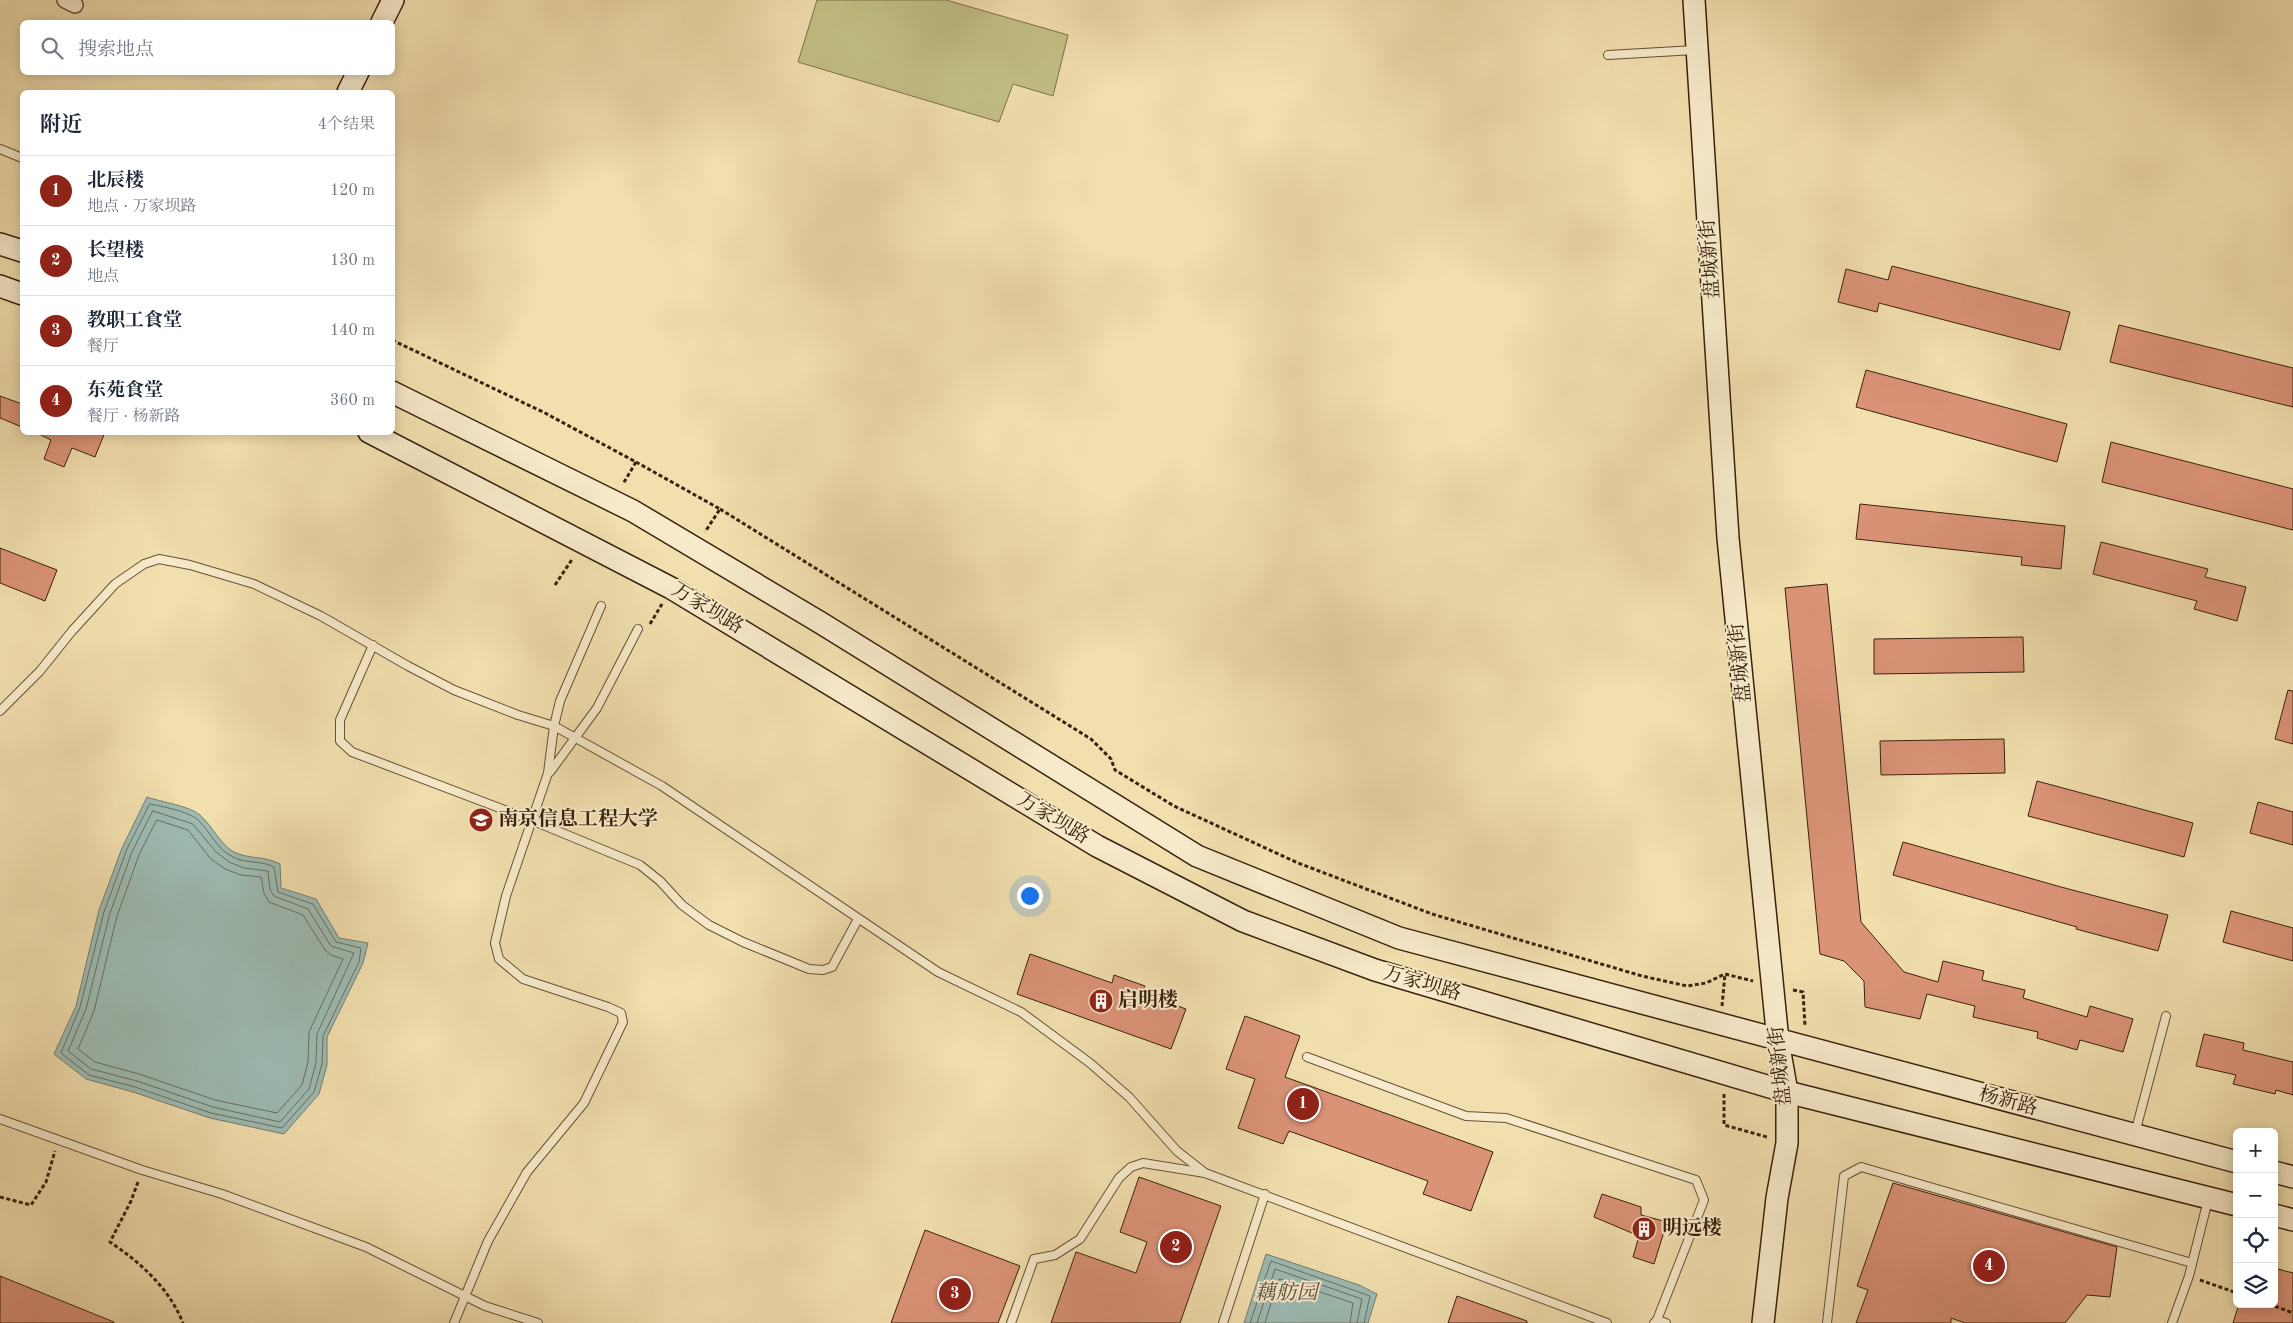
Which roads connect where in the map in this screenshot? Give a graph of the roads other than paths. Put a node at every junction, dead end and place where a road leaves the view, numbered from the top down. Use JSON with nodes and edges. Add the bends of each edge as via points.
{"nodes":[{"id":1,"x":393,"y":0,"type":"edge"},
{"id":2,"x":1694,"y":0,"type":"edge"},
{"id":3,"x":383,"y":20,"type":"edge"},
{"id":4,"x":1697,"y":50,"type":"junction"},
{"id":5,"x":1608,"y":55,"type":"dead end"},
{"id":6,"x":356,"y":75,"type":"edge"},
{"id":7,"x":349,"y":90,"type":"edge"},
{"id":8,"x":0,"y":149,"type":"edge"},
{"id":9,"x":20,"y":157,"type":"edge"},
{"id":10,"x":0,"y":244,"type":"edge"},
{"id":11,"x":20,"y":250,"type":"edge"},
{"id":12,"x":0,"y":286,"type":"edge"},
{"id":13,"x":20,"y":293,"type":"edge"},
{"id":14,"x":395,"y":393,"type":"edge"},
{"id":15,"x":375,"y":435,"type":"edge"},
{"id":16,"x":602,"y":606,"type":"dead end"},
{"id":17,"x":638,"y":629,"type":"dead end"},
{"id":18,"x":373,"y":645,"type":"junction"},
{"id":19,"x":0,"y":711,"type":"edge"},
{"id":20,"x":554,"y":726,"type":"junction"},
{"id":21,"x":576,"y":736,"type":"junction"},
{"id":22,"x":548,"y":773,"type":"junction"},
{"id":23,"x":531,"y":820,"type":"junction"},
{"id":24,"x":858,"y":918,"type":"junction"},
{"id":25,"x":2166,"y":1016,"type":"dead end"},
{"id":26,"x":1778,"y":1041,"type":"junction"},
{"id":27,"x":1307,"y":1057,"type":"dead end"},
{"id":28,"x":1787,"y":1092,"type":"junction"},
{"id":29,"x":0,"y":1120,"type":"edge"},
{"id":30,"x":2134,"y":1135,"type":"junction"},
{"id":31,"x":2233,"y":1161,"type":"edge"},
{"id":32,"x":1205,"y":1173,"type":"junction"},
{"id":33,"x":2277,"y":1173,"type":"edge"},
{"id":34,"x":2293,"y":1178,"type":"edge"},
{"id":35,"x":1265,"y":1194,"type":"junction"},
{"id":36,"x":2209,"y":1198,"type":"junction"},
{"id":37,"x":2233,"y":1204,"type":"edge"},
{"id":38,"x":2278,"y":1216,"type":"edge"},
{"id":39,"x":2293,"y":1220,"type":"edge"},
{"id":40,"x":2192,"y":1263,"type":"junction"},
{"id":41,"x":1656,"y":1322,"type":"edge"},
{"id":42,"x":454,"y":1323,"type":"edge"},
{"id":43,"x":538,"y":1323,"type":"edge"},
{"id":44,"x":1011,"y":1323,"type":"edge"},
{"id":45,"x":1223,"y":1323,"type":"edge"},
{"id":46,"x":1607,"y":1323,"type":"edge"},
{"id":47,"x":1666,"y":1323,"type":"edge"},
{"id":48,"x":1763,"y":1323,"type":"edge"},
{"id":49,"x":1827,"y":1323,"type":"edge"},
{"id":50,"x":2172,"y":1323,"type":"edge"}],
"edges":[{"from":1,"to":3,"type":"main road"},
{"from":2,"to":4,"type":"main road","name":"盘城新街"},
{"from":4,"to":5,"type":"lane"},
{"from":4,"to":26,"type":"main road","name":"盘城新街","via":[[1728,538]]},
{"from":6,"to":7,"type":"main road"},
{"from":8,"to":9,"type":"lane"},
{"from":10,"to":11,"type":"main road"},
{"from":12,"to":13,"type":"main road"},
{"from":14,"to":26,"type":"main road","name":"万家坝路","via":[[633,511],[821,623],[1197,856],[1399,938]]},
{"from":15,"to":28,"type":"main road","name":"万家坝路","via":[[671,588],[1097,846],[1243,921],[1375,970]]},
{"from":16,"to":20,"type":"lane","via":[[560,701]]},
{"from":17,"to":21,"type":"lane","via":[[597,708]]},
{"from":18,"to":19,"type":"lane","via":[[254,584],[159,559],[144,564],[115,584]]},
{"from":18,"to":20,"type":"lane","via":[[454,690]]},
{"from":18,"to":23,"type":"lane","via":[[340,720],[340,741],[352,752]]},
{"from":20,"to":21,"type":"lane"},
{"from":20,"to":22,"type":"lane"},
{"from":21,"to":22,"type":"lane"},
{"from":21,"to":24,"type":"lane","via":[[662,786]]},
{"from":22,"to":23,"type":"lane"},
{"from":23,"to":24,"type":"lane","via":[[640,865],[682,905],[709,925],[809,969],[832,967]]},
{"from":23,"to":42,"type":"lane","via":[[498,922],[495,943],[499,959],[523,978],[621,1013],[623,1022],[584,1103],[527,1172],[493,1232]]},
{"from":24,"to":32,"type":"lane","via":[[938,972],[1021,1012],[1083,1057],[1129,1097],[1177,1151]]},
{"from":25,"to":30,"type":"lane"},
{"from":26,"to":28,"type":"main road","name":"盘城新街"},
{"from":26,"to":30,"type":"main road","name":"杨新路"},
{"from":27,"to":41,"type":"lane","via":[[1466,1116],[1506,1118],[1696,1180],[1704,1200]]},
{"from":28,"to":36,"type":"main road"},
{"from":28,"to":48,"type":"main road","name":"盘城新街","via":[[1787,1143],[1777,1198]]},
{"from":29,"to":43,"type":"lane","via":[[142,1170],[222,1194],[366,1247],[485,1306]]},
{"from":30,"to":31,"type":"main road","name":"杨新路"},
{"from":32,"to":35,"type":"lane"},
{"from":32,"to":44,"type":"lane","via":[[1143,1163],[1131,1167],[1119,1178],[1080,1238],[1055,1255],[1034,1259]]},
{"from":33,"to":34,"type":"main road"},
{"from":35,"to":45,"type":"lane"},
{"from":35,"to":46,"type":"lane"},
{"from":36,"to":37,"type":"main road"},
{"from":36,"to":40,"type":"lane"},
{"from":38,"to":39,"type":"main road"},
{"from":40,"to":49,"type":"lane","via":[[1861,1167],[1844,1176]]},
{"from":40,"to":50,"type":"lane"},
{"from":41,"to":47,"type":"lane"}]}
